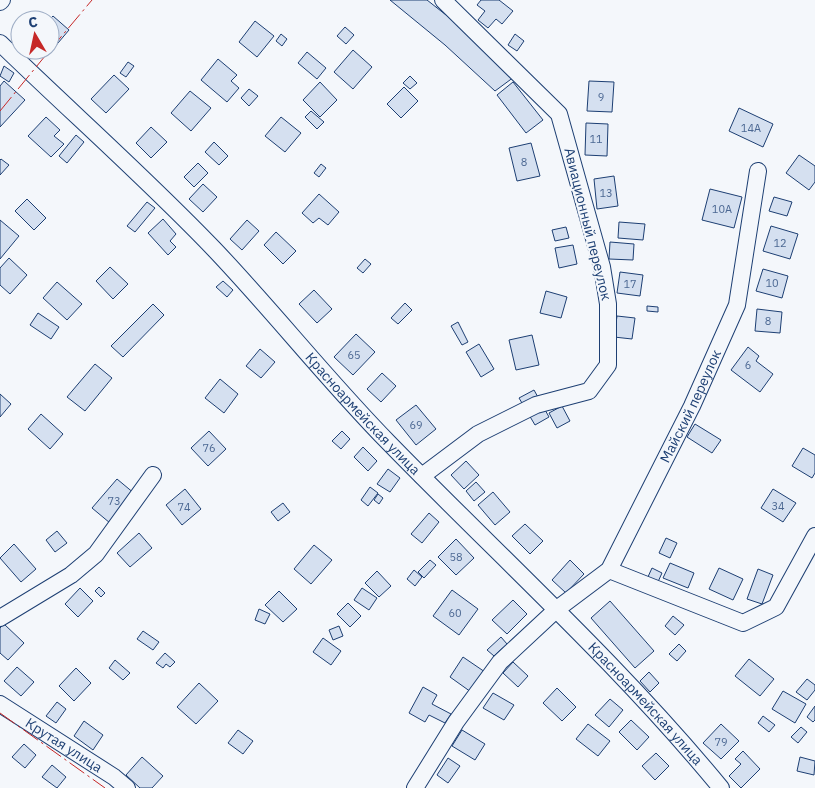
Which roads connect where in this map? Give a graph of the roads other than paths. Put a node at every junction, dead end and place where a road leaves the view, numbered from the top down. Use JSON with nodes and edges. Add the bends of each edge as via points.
{"nodes":[{"id":1,"x":444,"y":0,"type":"edge"},
{"id":2,"x":0,"y":43,"type":"edge"},
{"id":3,"x":758,"y":171,"type":"dead end"},
{"id":4,"x":153,"y":475,"type":"dead end"},
{"id":5,"x":422,"y":476,"type":"junction"},
{"id":6,"x":815,"y":536,"type":"edge"},
{"id":7,"x":609,"y":570,"type":"junction"},
{"id":8,"x":557,"y":609,"type":"junction"},
{"id":9,"x":0,"y":618,"type":"edge"},
{"id":10,"x":0,"y":704,"type":"edge"},
{"id":11,"x":127,"y":788,"type":"edge"},
{"id":12,"x":415,"y":788,"type":"edge"},
{"id":13,"x":721,"y":788,"type":"edge"}],
"edges":[{"from":1,"to":5,"type":"street","name":"Авиационный переулок","via":[[559,114],[602,267],[608,304],[608,365],[589,392],[536,406],[478,434]]},
{"from":2,"to":5,"type":"street","name":"Красноармейская улица","via":[[212,247],[267,305],[345,398]]},
{"from":3,"to":7,"type":"street","name":"Майский переулок","via":[[737,305],[692,406]]},
{"from":4,"to":9,"type":"street","via":[[96,554],[71,575]]},
{"from":5,"to":8,"type":"street","name":"Красноармейская улица"},
{"from":6,"to":7,"type":"street","via":[[776,607],[743,623]]},
{"from":7,"to":8,"type":"street","name":"Майский переулок"},
{"from":8,"to":12,"type":"street","name":"Майский переулок","via":[[500,662],[456,722]]},
{"from":8,"to":13,"type":"street","name":"Красноармейская улица","via":[[678,736]]},
{"from":10,"to":11,"type":"street","name":"Крутая улица","via":[[114,776]]}]}
